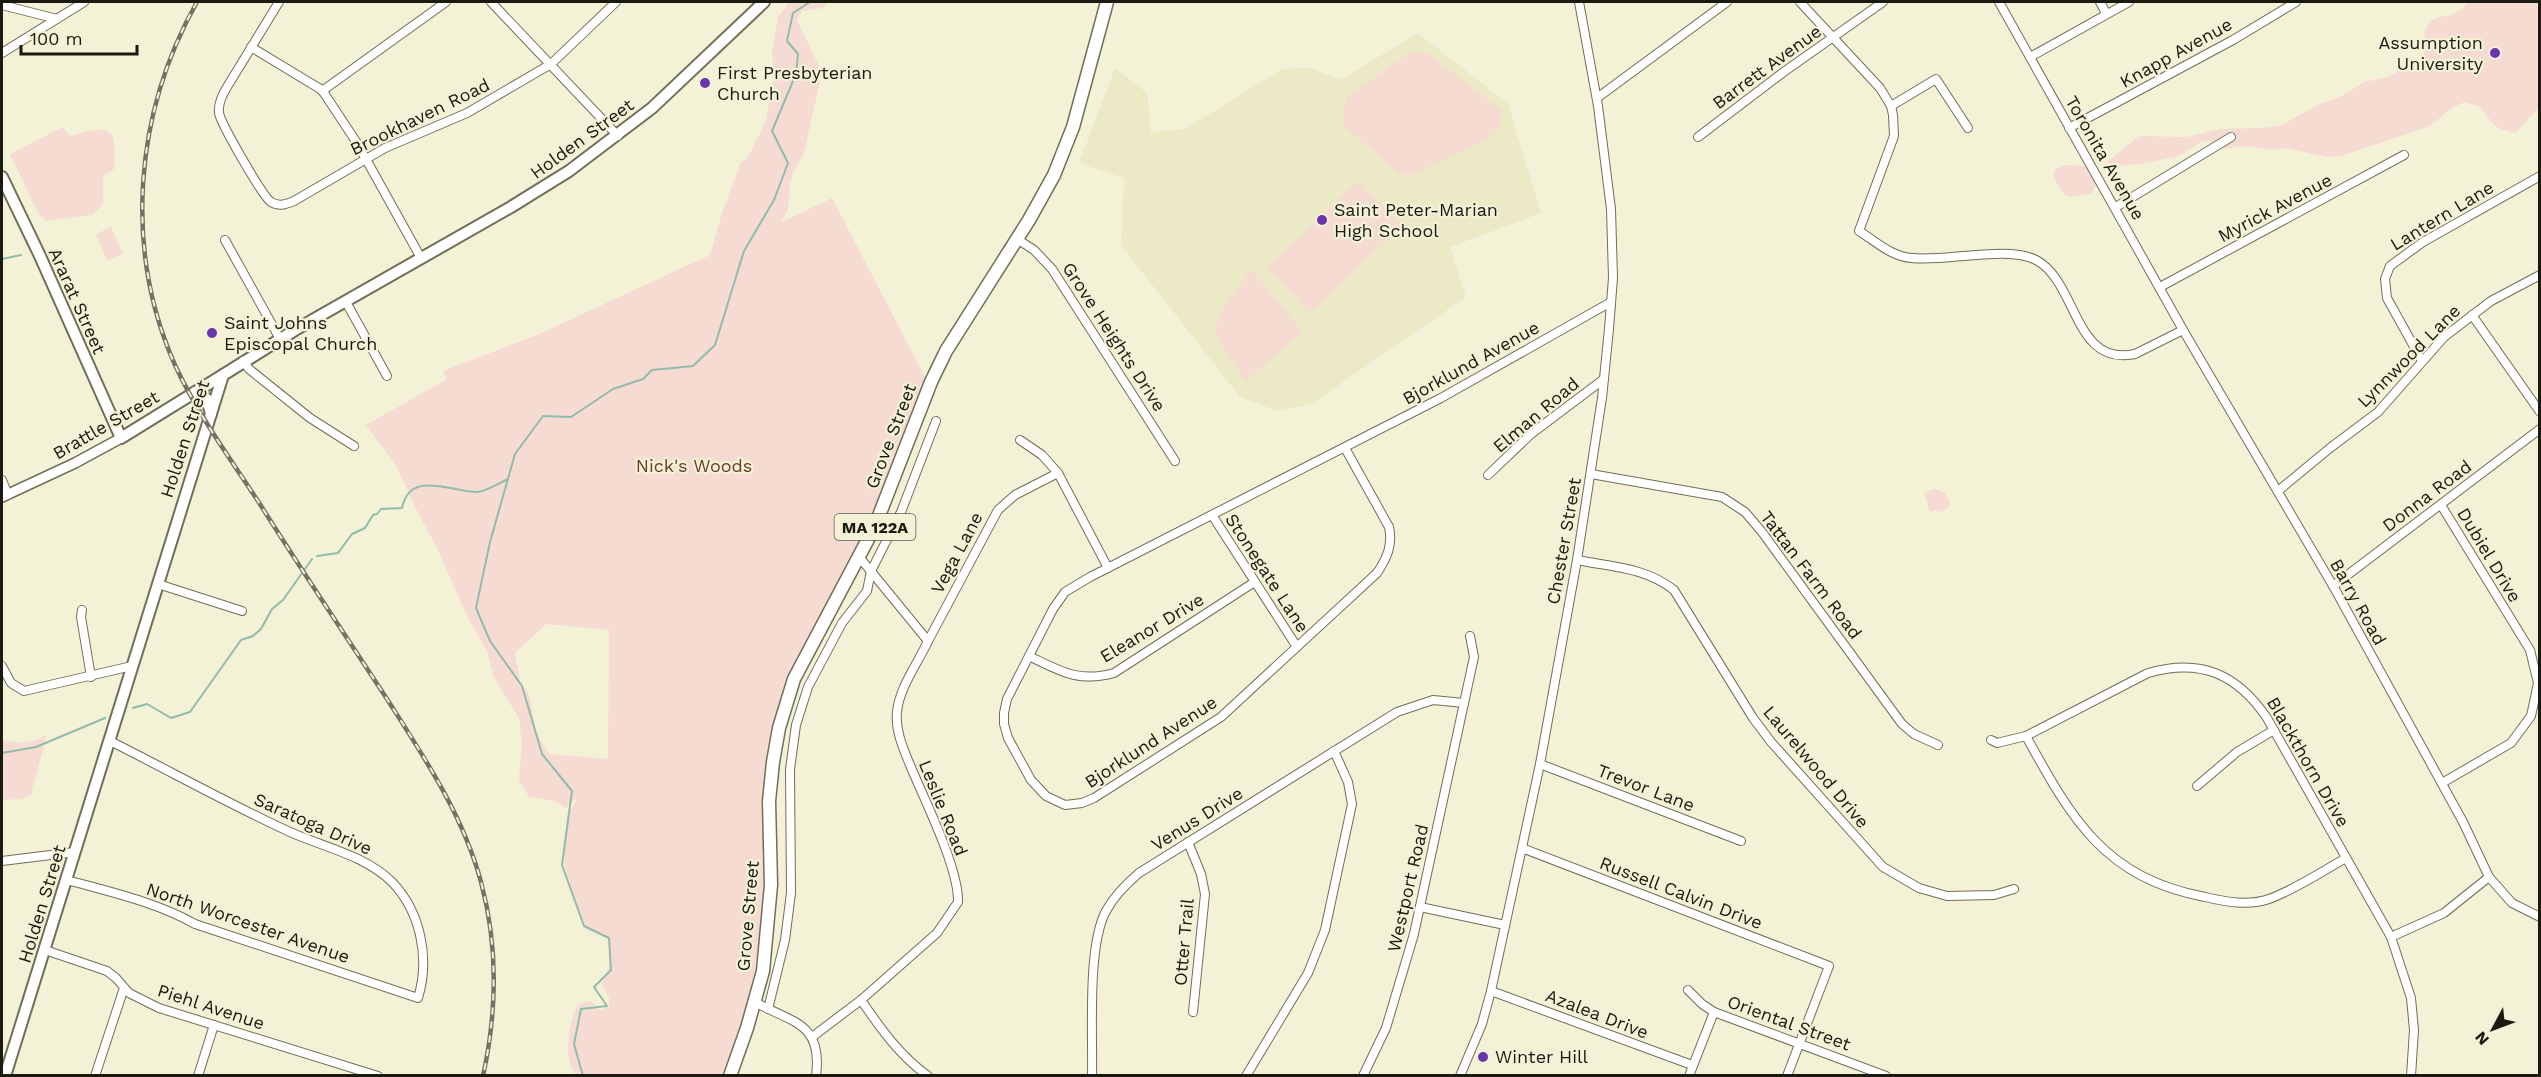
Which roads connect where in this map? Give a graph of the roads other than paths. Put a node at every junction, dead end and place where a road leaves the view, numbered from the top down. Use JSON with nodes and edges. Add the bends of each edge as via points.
{"nodes":[{"id":1,"x":84,"y":2,"type":"edge"},
{"id":2,"x":279,"y":2,"type":"edge"},
{"id":3,"x":446,"y":2,"type":"edge"},
{"id":4,"x":491,"y":2,"type":"edge"},
{"id":5,"x":616,"y":2,"type":"edge"},
{"id":6,"x":764,"y":2,"type":"edge"},
{"id":7,"x":1107,"y":2,"type":"edge"},
{"id":8,"x":1579,"y":2,"type":"edge"},
{"id":9,"x":1727,"y":2,"type":"edge"},
{"id":10,"x":1800,"y":2,"type":"edge"},
{"id":11,"x":1883,"y":2,"type":"edge"},
{"id":12,"x":2000,"y":2,"type":"edge"},
{"id":13,"x":2100,"y":2,"type":"edge"},
{"id":14,"x":2128,"y":2,"type":"edge"},
{"id":15,"x":2296,"y":2,"type":"edge"},
{"id":16,"x":2,"y":6,"type":"edge"},
{"id":17,"x":2106,"y":13,"type":"junction"},
{"id":18,"x":57,"y":19,"type":"junction"},
{"id":19,"x":1832,"y":37,"type":"junction"},
{"id":20,"x":252,"y":46,"type":"junction"},
{"id":21,"x":2,"y":53,"type":"edge"},
{"id":22,"x":2032,"y":56,"type":"junction"},
{"id":23,"x":551,"y":64,"type":"junction"},
{"id":24,"x":322,"y":91,"type":"junction"},
{"id":25,"x":1597,"y":98,"type":"junction"},
{"id":26,"x":1891,"y":106,"type":"junction"},
{"id":27,"x":1968,"y":128,"type":"dead end"},
{"id":28,"x":2069,"y":128,"type":"junction"},
{"id":29,"x":618,"y":136,"type":"junction"},
{"id":30,"x":1698,"y":137,"type":"dead end"},
{"id":31,"x":2231,"y":137,"type":"dead end"},
{"id":32,"x":2404,"y":155,"type":"dead end"},
{"id":33,"x":366,"y":159,"type":"junction"},
{"id":34,"x":2540,"y":176,"type":"edge"},
{"id":35,"x":2,"y":177,"type":"edge"},
{"id":36,"x":2116,"y":207,"type":"junction"},
{"id":37,"x":1017,"y":238,"type":"junction"},
{"id":38,"x":225,"y":240,"type":"dead end"},
{"id":39,"x":421,"y":258,"type":"junction"},
{"id":40,"x":2540,"y":275,"type":"edge"},
{"id":41,"x":2160,"y":287,"type":"junction"},
{"id":42,"x":346,"y":302,"type":"junction"},
{"id":43,"x":1611,"y":302,"type":"junction"},
{"id":44,"x":2472,"y":315,"type":"junction"},
{"id":45,"x":2183,"y":330,"type":"junction"},
{"id":46,"x":280,"y":339,"type":"junction"},
{"id":47,"x":243,"y":361,"type":"junction"},
{"id":48,"x":2422,"y":361,"type":"junction"},
{"id":49,"x":223,"y":375,"type":"junction"},
{"id":50,"x":387,"y":376,"type":"dead end"},
{"id":51,"x":1604,"y":379,"type":"junction"},
{"id":52,"x":195,"y":392,"type":"junction"},
{"id":53,"x":2540,"y":412,"type":"edge"},
{"id":54,"x":212,"y":416,"type":"junction"},
{"id":55,"x":936,"y":421,"type":"dead end"},
{"id":56,"x":2540,"y":429,"type":"edge"},
{"id":57,"x":121,"y":438,"type":"junction"},
{"id":58,"x":1020,"y":440,"type":"dead end"},
{"id":59,"x":354,"y":446,"type":"dead end"},
{"id":60,"x":1345,"y":448,"type":"junction"},
{"id":61,"x":1176,"y":461,"type":"dead end"},
{"id":62,"x":1058,"y":473,"type":"junction"},
{"id":63,"x":1591,"y":474,"type":"junction"},
{"id":64,"x":1488,"y":475,"type":"dead end"},
{"id":65,"x":2,"y":480,"type":"edge"},
{"id":66,"x":2278,"y":491,"type":"junction"},
{"id":67,"x":5,"y":496,"type":"edge"},
{"id":68,"x":2441,"y":505,"type":"junction"},
{"id":69,"x":1212,"y":515,"type":"junction"},
{"id":70,"x":860,"y":558,"type":"junction"},
{"id":71,"x":1577,"y":560,"type":"junction"},
{"id":72,"x":1108,"y":568,"type":"junction"},
{"id":73,"x":871,"y":572,"type":"junction"},
{"id":74,"x":1254,"y":583,"type":"junction"},
{"id":75,"x":158,"y":584,"type":"junction"},
{"id":76,"x":2333,"y":586,"type":"junction"},
{"id":77,"x":82,"y":610,"type":"dead end"},
{"id":78,"x":242,"y":611,"type":"dead end"},
{"id":79,"x":1470,"y":636,"type":"dead end"},
{"id":80,"x":928,"y":641,"type":"junction"},
{"id":81,"x":1297,"y":647,"type":"junction"},
{"id":82,"x":1029,"y":656,"type":"junction"},
{"id":83,"x":2,"y":666,"type":"edge"},
{"id":84,"x":132,"y":666,"type":"junction"},
{"id":85,"x":91,"y":677,"type":"junction"},
{"id":86,"x":1464,"y":703,"type":"junction"},
{"id":87,"x":2274,"y":730,"type":"junction"},
{"id":88,"x":2026,"y":736,"type":"junction"},
{"id":89,"x":1991,"y":740,"type":"dead end"},
{"id":90,"x":110,"y":741,"type":"junction"},
{"id":91,"x":1938,"y":745,"type":"dead end"},
{"id":92,"x":1334,"y":751,"type":"junction"},
{"id":93,"x":1540,"y":764,"type":"junction"},
{"id":94,"x":2442,"y":783,"type":"junction"},
{"id":95,"x":2198,"y":786,"type":"dead end"},
{"id":96,"x":1741,"y":841,"type":"dead end"},
{"id":97,"x":1188,"y":842,"type":"junction"},
{"id":98,"x":1522,"y":848,"type":"junction"},
{"id":99,"x":75,"y":852,"type":"junction"},
{"id":100,"x":2346,"y":858,"type":"junction"},
{"id":101,"x":2,"y":861,"type":"edge"},
{"id":102,"x":2489,"y":877,"type":"junction"},
{"id":103,"x":67,"y":880,"type":"junction"},
{"id":104,"x":2014,"y":889,"type":"dead end"},
{"id":105,"x":1420,"y":907,"type":"junction"},
{"id":106,"x":2540,"y":917,"type":"edge"},
{"id":107,"x":1505,"y":926,"type":"junction"},
{"id":108,"x":2391,"y":938,"type":"junction"},
{"id":109,"x":45,"y":950,"type":"junction"},
{"id":110,"x":124,"y":988,"type":"junction"},
{"id":111,"x":1688,"y":990,"type":"dead end"},
{"id":112,"x":1491,"y":991,"type":"junction"},
{"id":113,"x":418,"y":998,"type":"joint"},
{"id":114,"x":861,"y":1000,"type":"junction"},
{"id":115,"x":755,"y":1002,"type":"junction"},
{"id":116,"x":768,"y":1009,"type":"junction"},
{"id":117,"x":1193,"y":1012,"type":"dead end"},
{"id":118,"x":1714,"y":1012,"type":"junction"},
{"id":119,"x":214,"y":1025,"type":"junction"},
{"id":120,"x":812,"y":1037,"type":"junction"},
{"id":121,"x":1800,"y":1042,"type":"junction"},
{"id":122,"x":1692,"y":1065,"type":"junction"},
{"id":123,"x":5,"y":1076,"type":"edge"},
{"id":124,"x":95,"y":1076,"type":"edge"},
{"id":125,"x":198,"y":1076,"type":"edge"},
{"id":126,"x":378,"y":1076,"type":"edge"},
{"id":127,"x":730,"y":1076,"type":"edge"},
{"id":128,"x":816,"y":1076,"type":"edge"},
{"id":129,"x":928,"y":1076,"type":"edge"},
{"id":130,"x":1092,"y":1076,"type":"edge"},
{"id":131,"x":1246,"y":1076,"type":"edge"},
{"id":132,"x":1363,"y":1076,"type":"edge"},
{"id":133,"x":1460,"y":1076,"type":"edge"},
{"id":134,"x":1689,"y":1076,"type":"edge"},
{"id":135,"x":1787,"y":1076,"type":"edge"},
{"id":136,"x":1886,"y":1076,"type":"edge"},
{"id":137,"x":2411,"y":1076,"type":"edge"}],
"edges":[{"from":1,"to":18,"type":"street"},
{"from":2,"to":20,"type":"street"},
{"from":3,"to":24,"type":"street"},
{"from":4,"to":23,"type":"street"},
{"from":5,"to":23,"type":"street","name":"Brookhaven Road"},
{"from":6,"to":29,"type":"main road","name":"Holden Street"},
{"from":7,"to":37,"type":"main road","name":"Grove Street","number":"MA 122A","via":[[1061,159]]},
{"from":8,"to":25,"type":"street","name":"Chester Street"},
{"from":9,"to":25,"type":"street"},
{"from":10,"to":19,"type":"street"},
{"from":11,"to":19,"type":"street","name":"Barrett Avenue"},
{"from":12,"to":22,"type":"street","name":"Toronita Avenue"},
{"from":13,"to":17,"type":"street"},
{"from":14,"to":17,"type":"street"},
{"from":15,"to":28,"type":"street","name":"Knapp Avenue"},
{"from":16,"to":18,"type":"street"},
{"from":17,"to":22,"type":"street"},
{"from":18,"to":21,"type":"street"},
{"from":19,"to":26,"type":"street","via":[[1880,88]]},
{"from":19,"to":30,"type":"street","name":"Barrett Avenue"},
{"from":20,"to":24,"type":"street"},
{"from":20,"to":33,"type":"street","name":"Brookhaven Road","via":[[220,103],[222,123],[267,199],[278,205],[294,201]]},
{"from":22,"to":28,"type":"street","name":"Toronita Avenue"},
{"from":23,"to":29,"type":"street"},
{"from":23,"to":33,"type":"street","name":"Brookhaven Road","via":[[467,113]]},
{"from":24,"to":33,"type":"street"},
{"from":25,"to":43,"type":"street","name":"Chester Street","via":[[1611,215]]},
{"from":26,"to":27,"type":"street","via":[[1936,79]]},
{"from":26,"to":45,"type":"street","via":[[1894,136],[1859,231],[1892,252],[1912,259],[2015,255],[2036,260],[2054,277],[2084,331],[2108,352],[2121,355],[2142,351]]},
{"from":28,"to":36,"type":"street","name":"Toronita Avenue"},
{"from":29,"to":39,"type":"main road","name":"Holden Street","via":[[540,190]]},
{"from":31,"to":36,"type":"street"},
{"from":32,"to":41,"type":"street","name":"Myrick Avenue"},
{"from":33,"to":39,"type":"street"},
{"from":34,"to":48,"type":"street","name":"Lantern Lane","via":[[2424,242],[2390,266],[2385,279],[2387,298]]},
{"from":35,"to":57,"type":"main road","name":"Ararat Street"},
{"from":36,"to":41,"type":"street","name":"Toronita Avenue"},
{"from":37,"to":61,"type":"street","name":"Grove Heights Drive","via":[[1052,269]]},
{"from":37,"to":70,"type":"main road","name":"Grove Street","number":"MA 122A","via":[[931,382]]},
{"from":38,"to":46,"type":"street"},
{"from":39,"to":42,"type":"main road","name":"Holden Street"},
{"from":40,"to":44,"type":"street","name":"Lynnwood Lane"},
{"from":41,"to":45,"type":"street","name":"Toronita Avenue"},
{"from":42,"to":46,"type":"main road","name":"Holden Street"},
{"from":42,"to":50,"type":"street"},
{"from":43,"to":51,"type":"street","name":"Chester Street"},
{"from":43,"to":60,"type":"street","name":"Bjorklund Avenue"},
{"from":44,"to":48,"type":"street","name":"Lynnwood Lane"},
{"from":44,"to":53,"type":"street"},
{"from":45,"to":66,"type":"street","name":"Barry Road"},
{"from":46,"to":47,"type":"main road","name":"Holden Street"},
{"from":47,"to":49,"type":"main road","name":"Holden Street"},
{"from":47,"to":59,"type":"street","via":[[301,411]]},
{"from":48,"to":66,"type":"street","name":"Lynnwood Lane","via":[[2378,412]]},
{"from":49,"to":52,"type":"main road","name":"Brattle Street"},
{"from":49,"to":54,"type":"main road","name":"Holden Street"},
{"from":51,"to":63,"type":"street","name":"Chester Street"},
{"from":51,"to":64,"type":"street","name":"Elman Road","via":[[1532,434]]},
{"from":52,"to":54,"type":"main road","via":[[207,399]]},
{"from":52,"to":57,"type":"main road","name":"Brattle Street"},
{"from":54,"to":75,"type":"main road","name":"Holden Street"},
{"from":55,"to":73,"type":"street","via":[[901,512]]},
{"from":56,"to":68,"type":"street","name":"Donna Road"},
{"from":57,"to":67,"type":"street","name":"Brattle Street"},
{"from":58,"to":62,"type":"street","via":[[1042,455]]},
{"from":60,"to":69,"type":"street","name":"Bjorklund Avenue"},
{"from":60,"to":81,"type":"street","name":"Bjorklund Avenue","via":[[1388,524],[1389,551],[1377,573]]},
{"from":62,"to":72,"type":"street"},
{"from":62,"to":80,"type":"street","name":"Vega Lane","via":[[1015,495],[998,510]]},
{"from":63,"to":71,"type":"street","name":"Chester Street"},
{"from":63,"to":91,"type":"street","name":"Tattan Farm Road","via":[[1722,497],[1738,506],[1762,532],[1902,724]]},
{"from":65,"to":67,"type":"street"},
{"from":66,"to":76,"type":"street","name":"Barry Road"},
{"from":68,"to":76,"type":"street","name":"Donna Road"},
{"from":68,"to":94,"type":"street","name":"Dubiel Drive","via":[[2530,650],[2538,683],[2531,716],[2511,743]]},
{"from":69,"to":72,"type":"street","name":"Bjorklund Avenue"},
{"from":69,"to":74,"type":"street","name":"Stonegate Lane"},
{"from":70,"to":73,"type":"street"},
{"from":70,"to":115,"type":"main road","name":"Grove Street","number":"MA 122A","via":[[794,679],[779,728],[769,801],[769,919]]},
{"from":71,"to":93,"type":"street","name":"Chester Street"},
{"from":71,"to":104,"type":"street","name":"Laurelwood Drive","via":[[1639,571],[1674,590],[1753,718],[1884,867],[1919,888],[1947,896],[1994,895]]},
{"from":72,"to":82,"type":"street","name":"Bjorklund Avenue","via":[[1065,592]]},
{"from":73,"to":80,"type":"street"},
{"from":73,"to":116,"type":"street","via":[[867,591],[842,623],[808,687],[796,725],[790,769],[791,893],[785,940]]},
{"from":74,"to":81,"type":"street","name":"Stonegate Lane"},
{"from":74,"to":82,"type":"street","name":"Eleanor Drive","via":[[1114,673],[1087,678],[1073,676]]},
{"from":75,"to":78,"type":"street"},
{"from":75,"to":84,"type":"main road","name":"Holden Street"},
{"from":76,"to":94,"type":"street","name":"Barry Road"},
{"from":77,"to":85,"type":"street"},
{"from":79,"to":86,"type":"street","name":"Westport Road","via":[[1474,657]]},
{"from":80,"to":114,"type":"street","name":"Leslie Road","via":[[902,693],[897,724],[956,881],[958,902],[937,933]]},
{"from":81,"to":82,"type":"street","name":"Bjorklund Avenue","via":[[1221,717],[1094,798],[1074,805],[1056,802],[1037,789],[1006,731],[1007,699]]},
{"from":83,"to":85,"type":"street","via":[[10,683],[24,691]]},
{"from":84,"to":85,"type":"street"},
{"from":84,"to":90,"type":"main road","name":"Holden Street"},
{"from":86,"to":92,"type":"street","name":"Venus Drive","via":[[1418,703]]},
{"from":86,"to":105,"type":"street","name":"Westport Road"},
{"from":87,"to":88,"type":"street","name":"Blackthorn Drive","via":[[2259,705],[2239,684],[2216,672],[2173,666],[2148,673]]},
{"from":87,"to":95,"type":"street","via":[[2236,752]]},
{"from":87,"to":100,"type":"street","name":"Blackthorn Drive"},
{"from":88,"to":89,"type":"street","name":"Blackthorn Drive","via":[[1997,743]]},
{"from":88,"to":100,"type":"street","via":[[2091,837],[2124,867],[2159,886],[2247,903],[2294,887]]},
{"from":90,"to":99,"type":"main road","name":"Holden Street"},
{"from":90,"to":113,"type":"street","name":"Saratoga Drive","via":[[291,832],[378,870],[401,894],[417,927],[424,969]]},
{"from":92,"to":97,"type":"street","name":"Venus Drive"},
{"from":92,"to":131,"type":"street","via":[[1348,782],[1352,804],[1325,930],[1308,973]]},
{"from":93,"to":96,"type":"street","name":"Trevor Lane"},
{"from":93,"to":98,"type":"street","name":"Chester Street"},
{"from":94,"to":102,"type":"street","name":"Barry Road"},
{"from":97,"to":117,"type":"street","name":"Otter Trail","via":[[1205,894]]},
{"from":97,"to":130,"type":"street","name":"Venus Drive","via":[[1139,873],[1105,912],[1096,944]]},
{"from":98,"to":107,"type":"street","name":"Chester Street"},
{"from":98,"to":121,"type":"street","name":"Russell Calvin Drive","via":[[1829,966]]},
{"from":99,"to":101,"type":"street"},
{"from":99,"to":103,"type":"main road","name":"Holden Street"},
{"from":100,"to":108,"type":"street","name":"Blackthorn Drive"},
{"from":102,"to":106,"type":"street","name":"Barry Road","via":[[2512,903]]},
{"from":102,"to":108,"type":"street","via":[[2444,913]]},
{"from":103,"to":109,"type":"main road","name":"Holden Street"},
{"from":103,"to":113,"type":"street","name":"North Worcester Avenue"},
{"from":105,"to":107,"type":"street"},
{"from":105,"to":132,"type":"street","name":"Westport Road","via":[[1397,996]]},
{"from":107,"to":112,"type":"street","name":"Chester Street"},
{"from":108,"to":137,"type":"street","name":"Blackthorn Drive","via":[[2411,998]]},
{"from":109,"to":110,"type":"street","name":"Piehl Avenue","via":[[107,971]]},
{"from":109,"to":123,"type":"main road","name":"Holden Street"},
{"from":110,"to":119,"type":"street","name":"Piehl Avenue","via":[[143,1001]]},
{"from":110,"to":124,"type":"street"},
{"from":111,"to":118,"type":"street","name":"Oriental Street"},
{"from":112,"to":122,"type":"street","name":"Azalea Drive"},
{"from":112,"to":133,"type":"street","name":"Chester Street"},
{"from":114,"to":120,"type":"street","name":"Leslie Road"},
{"from":114,"to":129,"type":"street","via":[[894,1045]]},
{"from":115,"to":116,"type":"street"},
{"from":115,"to":127,"type":"main road","name":"Grove Street","number":"MA 122A"},
{"from":116,"to":120,"type":"street","via":[[798,1022]]},
{"from":118,"to":121,"type":"street","name":"Oriental Street"},
{"from":118,"to":122,"type":"street"},
{"from":119,"to":125,"type":"street"},
{"from":119,"to":126,"type":"street","name":"Piehl Avenue"},
{"from":120,"to":128,"type":"street","via":[[818,1049]]},
{"from":121,"to":135,"type":"street"},
{"from":121,"to":136,"type":"street","name":"Oriental Street"},
{"from":122,"to":134,"type":"street"}]}
